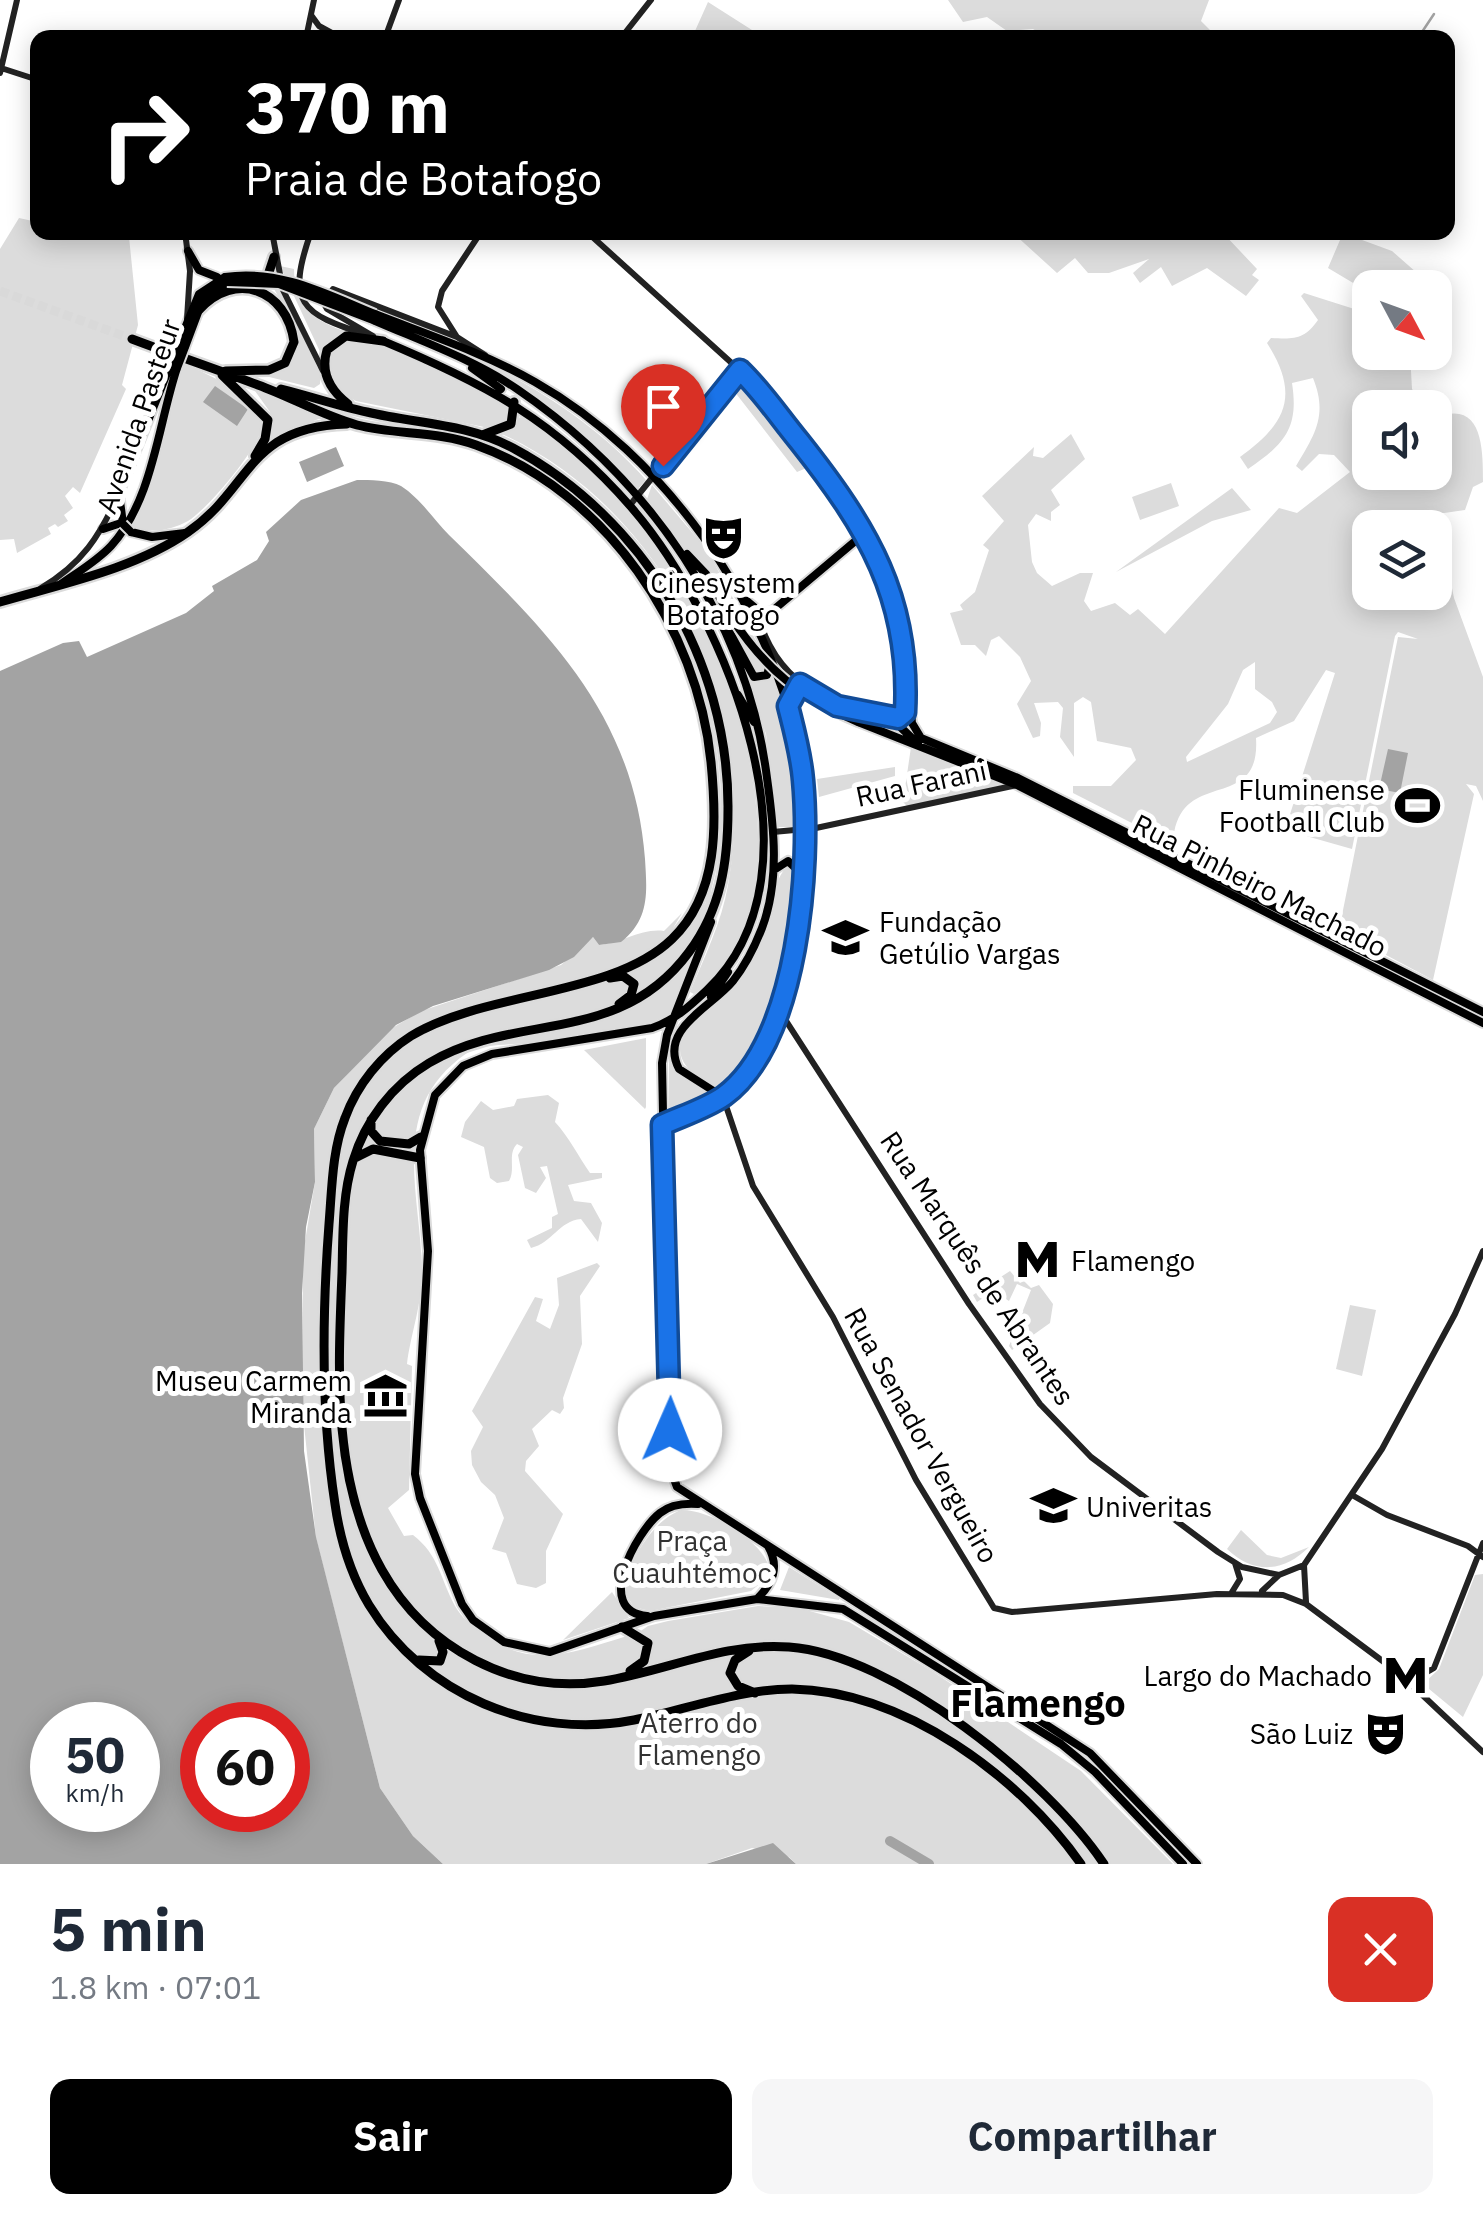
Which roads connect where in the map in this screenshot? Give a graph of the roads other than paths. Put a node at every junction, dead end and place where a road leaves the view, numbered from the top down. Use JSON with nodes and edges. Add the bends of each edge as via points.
{"nodes":[{"id":1,"x":17,"y":0,"type":"edge"},
{"id":2,"x":314,"y":0,"type":"edge"},
{"id":3,"x":398,"y":0,"type":"edge"},
{"id":4,"x":651,"y":0,"type":"edge"},
{"id":5,"x":312,"y":16,"type":"junction"},
{"id":6,"x":308,"y":30,"type":"edge"},
{"id":7,"x":326,"y":30,"type":"edge"},
{"id":8,"x":388,"y":30,"type":"edge"},
{"id":9,"x":627,"y":30,"type":"edge"},
{"id":10,"x":0,"y":70,"type":"edge"},
{"id":11,"x":30,"y":78,"type":"edge"},
{"id":12,"x":186,"y":240,"type":"edge"},
{"id":13,"x":273,"y":240,"type":"edge"},
{"id":14,"x":308,"y":240,"type":"edge"},
{"id":15,"x":476,"y":240,"type":"edge"},
{"id":16,"x":596,"y":240,"type":"edge"},
{"id":17,"x":188,"y":251,"type":"junction"},
{"id":18,"x":274,"y":257,"type":"junction"},
{"id":19,"x":224,"y":279,"type":"junction"},
{"id":20,"x":335,"y":280,"type":"dead end"},
{"id":21,"x":254,"y":288,"type":"junction"},
{"id":22,"x":333,"y":289,"type":"junction"},
{"id":23,"x":283,"y":290,"type":"junction"},
{"id":24,"x":272,"y":296,"type":"junction"},
{"id":25,"x":199,"y":310,"type":"junction"},
{"id":26,"x":374,"y":317,"type":"junction"},
{"id":27,"x":187,"y":320,"type":"junction"},
{"id":28,"x":456,"y":337,"type":"junction"},
{"id":29,"x":378,"y":338,"type":"junction"},
{"id":30,"x":132,"y":340,"type":"tunnel mouth"},
{"id":31,"x":181,"y":346,"type":"junction"},
{"id":32,"x":485,"y":355,"type":"junction"},
{"id":33,"x":456,"y":356,"type":"junction"},
{"id":34,"x":174,"y":367,"type":"junction"},
{"id":35,"x":740,"y":370,"type":"junction"},
{"id":36,"x":218,"y":371,"type":"junction"},
{"id":37,"x":324,"y":372,"type":"junction"},
{"id":38,"x":254,"y":383,"type":"junction"},
{"id":39,"x":512,"y":400,"type":"junction"},
{"id":40,"x":354,"y":409,"type":"junction"},
{"id":41,"x":355,"y":424,"type":"junction"},
{"id":42,"x":485,"y":434,"type":"junction"},
{"id":43,"x":250,"y":462,"type":"junction"},
{"id":44,"x":654,"y":478,"type":"junction"},
{"id":45,"x":119,"y":493,"type":"junction"},
{"id":46,"x":638,"y":496,"type":"junction"},
{"id":47,"x":630,"y":505,"type":"junction"},
{"id":48,"x":122,"y":524,"type":"junction"},
{"id":49,"x":103,"y":529,"type":"junction"},
{"id":50,"x":188,"y":532,"type":"junction"},
{"id":51,"x":866,"y":532,"type":"junction"},
{"id":52,"x":677,"y":543,"type":"junction"},
{"id":53,"x":57,"y":586,"type":"junction"},
{"id":54,"x":36,"y":592,"type":"junction"},
{"id":55,"x":740,"y":594,"type":"junction"},
{"id":56,"x":0,"y":602,"type":"edge"},
{"id":57,"x":771,"y":612,"type":"junction"},
{"id":58,"x":724,"y":626,"type":"junction"},
{"id":59,"x":768,"y":656,"type":"junction"},
{"id":60,"x":800,"y":684,"type":"junction"},
{"id":61,"x":908,"y":689,"type":"junction"},
{"id":62,"x":736,"y":692,"type":"junction"},
{"id":63,"x":788,"y":706,"type":"junction"},
{"id":64,"x":890,"y":717,"type":"junction"},
{"id":65,"x":760,"y":739,"type":"junction"},
{"id":66,"x":922,"y":747,"type":"junction"},
{"id":67,"x":1018,"y":781,"type":"junction"},
{"id":68,"x":806,"y":830,"type":"junction"},
{"id":69,"x":774,"y":832,"type":"junction"},
{"id":70,"x":774,"y":870,"type":"junction"},
{"id":71,"x":804,"y":876,"type":"junction"},
{"id":72,"x":771,"y":898,"type":"junction"},
{"id":73,"x":716,"y":909,"type":"junction"},
{"id":74,"x":752,"y":924,"type":"junction"},
{"id":75,"x":735,"y":959,"type":"junction"},
{"id":76,"x":576,"y":983,"type":"junction"},
{"id":77,"x":780,"y":1010,"type":"junction"},
{"id":78,"x":1483,"y":1012,"type":"edge"},
{"id":79,"x":690,"y":1018,"type":"junction"},
{"id":80,"x":673,"y":1020,"type":"junction"},
{"id":81,"x":581,"y":1023,"type":"junction"},
{"id":82,"x":1483,"y":1023,"type":"edge"},
{"id":83,"x":723,"y":1097,"type":"junction"},
{"id":84,"x":371,"y":1120,"type":"junction"},
{"id":85,"x":662,"y":1125,"type":"junction"},
{"id":86,"x":420,"y":1138,"type":"junction"},
{"id":87,"x":420,"y":1158,"type":"junction"},
{"id":88,"x":353,"y":1160,"type":"junction"},
{"id":89,"x":1483,"y":1251,"type":"edge"},
{"id":90,"x":1352,"y":1495,"type":"junction"},
{"id":91,"x":703,"y":1504,"type":"junction"},
{"id":92,"x":767,"y":1544,"type":"junction"},
{"id":93,"x":1468,"y":1546,"type":"junction"},
{"id":94,"x":1482,"y":1550,"type":"edge"},
{"id":95,"x":1235,"y":1563,"type":"junction"},
{"id":96,"x":1475,"y":1564,"type":"junction"},
{"id":97,"x":1304,"y":1565,"type":"junction"},
{"id":98,"x":1279,"y":1575,"type":"junction"},
{"id":99,"x":1260,"y":1592,"type":"junction"},
{"id":100,"x":1231,"y":1593,"type":"junction"},
{"id":101,"x":757,"y":1599,"type":"junction"},
{"id":102,"x":1306,"y":1604,"type":"junction"},
{"id":103,"x":654,"y":1616,"type":"junction"},
{"id":104,"x":622,"y":1627,"type":"junction"},
{"id":105,"x":436,"y":1636,"type":"junction"},
{"id":106,"x":761,"y":1646,"type":"junction"},
{"id":107,"x":412,"y":1657,"type":"junction"},
{"id":108,"x":1400,"y":1674,"type":"junction"},
{"id":109,"x":620,"y":1678,"type":"junction"},
{"id":110,"x":756,"y":1693,"type":"junction"},
{"id":111,"x":1483,"y":1752,"type":"edge"},
{"id":112,"x":1080,"y":1864,"type":"edge"},
{"id":113,"x":1104,"y":1864,"type":"edge"},
{"id":114,"x":1183,"y":1864,"type":"edge"},
{"id":115,"x":1197,"y":1864,"type":"edge"}],
"edges":[{"from":1,"to":10,"type":"street"},
{"from":2,"to":5,"type":"street"},
{"from":3,"to":8,"type":"street"},
{"from":4,"to":9,"type":"street"},
{"from":5,"to":6,"type":"street"},
{"from":5,"to":7,"type":"street"},
{"from":10,"to":11,"type":"street"},
{"from":12,"to":17,"type":"street"},
{"from":13,"to":18,"type":"street"},
{"from":14,"to":29,"type":"street","via":[[300,292],[314,313]]},
{"from":15,"to":28,"type":"street","via":[[438,298],[442,320]]},
{"from":16,"to":35,"type":"street"},
{"from":17,"to":19,"type":"main road","via":[[202,273]]},
{"from":17,"to":27,"type":"street"},
{"from":18,"to":21,"type":"highway","via":[[269,280]]},
{"from":18,"to":23,"type":"street"},
{"from":19,"to":25,"type":"main road","name":"Avenida Pasteur"},
{"from":19,"to":26,"type":"main road","bridge":true,"via":[[278,277]]},
{"from":19,"to":27,"type":"main road","name":"Avenida Pasteur","via":[[202,290]]},
{"from":20,"to":22,"type":"street"},
{"from":21,"to":24,"type":"highway"},
{"from":21,"to":25,"type":"highway","via":[[224,290]]},
{"from":22,"to":28,"type":"street"},
{"from":22,"to":29,"type":"street","via":[[324,300],[327,309]]},
{"from":23,"to":24,"type":"highway","via":[[272,286]]},
{"from":23,"to":37,"type":"street"},
{"from":24,"to":36,"type":"highway","via":[[293,332],[290,357],[269,370]]},
{"from":25,"to":31,"type":"main road","name":"Avenida Pasteur"},
{"from":26,"to":32,"type":"main road"},
{"from":26,"to":33,"type":"main road"},
{"from":27,"to":31,"type":"main road","name":"Avenida Pasteur"},
{"from":28,"to":32,"type":"street"},
{"from":29,"to":37,"type":"highway","via":[[338,339],[327,350]]},
{"from":29,"to":39,"type":"main road"},
{"from":30,"to":36,"type":"highway"},
{"from":31,"to":34,"type":"main road","name":"Avenida Pasteur","bridge":true},
{"from":32,"to":44,"type":"main road","via":[[592,421]]},
{"from":33,"to":39,"type":"main road"},
{"from":33,"to":46,"type":"main road","via":[[519,390]]},
{"from":34,"to":45,"type":"main road","name":"Avenida Pasteur"},
{"from":34,"to":53,"type":"main road","name":"Avenida Pasteur","via":[[154,454],[127,524],[101,556]]},
{"from":35,"to":44,"type":"street"},
{"from":35,"to":51,"type":"street"},
{"from":36,"to":38,"type":"highway"},
{"from":36,"to":43,"type":"highway","via":[[268,420],[266,439]]},
{"from":37,"to":40,"type":"highway"},
{"from":38,"to":40,"type":"highway"},
{"from":38,"to":41,"type":"highway"},
{"from":39,"to":42,"type":"highway","via":[[511,424]]},
{"from":39,"to":47,"type":"main road"},
{"from":40,"to":42,"type":"highway"},
{"from":41,"to":43,"type":"highway","via":[[298,433]]},
{"from":41,"to":76,"type":"highway","via":[[463,440],[542,480],[598,526],[635,568],[692,674],[706,722],[712,783],[712,859],[704,889],[665,946],[642,961]]},
{"from":42,"to":73,"type":"highway","via":[[598,508],[646,562],[682,620],[726,761],[727,852]]},
{"from":43,"to":50,"type":"highway"},
{"from":44,"to":46,"type":"street"},
{"from":44,"to":55,"type":"main road"},
{"from":45,"to":48,"type":"main road"},
{"from":45,"to":49,"type":"street","name":"Avenida Pasteur"},
{"from":46,"to":47,"type":"street"},
{"from":46,"to":52,"type":"main road"},
{"from":47,"to":62,"type":"main road","via":[[712,628]]},
{"from":48,"to":49,"type":"main road"},
{"from":48,"to":50,"type":"main road","bridge":true,"via":[[152,537]]},
{"from":49,"to":54,"type":"street","name":"Avenida Pasteur","via":[[74,565]]},
{"from":50,"to":53,"type":"highway"},
{"from":51,"to":57,"type":"main road"},
{"from":51,"to":61,"type":"main road","via":[[900,623]]},
{"from":52,"to":58,"type":"main road"},
{"from":52,"to":66,"type":"main road","bridge":true,"via":[[782,680],[816,704]]},
{"from":53,"to":54,"type":"highway","name":"Avenida Pasteur"},
{"from":54,"to":56,"type":"highway","name":"Avenida Pasteur"},
{"from":55,"to":57,"type":"main road","via":[[756,610]]},
{"from":55,"to":59,"type":"main road"},
{"from":57,"to":60,"type":"street","via":[[762,629]]},
{"from":58,"to":59,"type":"main road","via":[[754,677],[769,672]]},
{"from":58,"to":65,"type":"main road"},
{"from":59,"to":63,"type":"main road"},
{"from":60,"to":63,"type":"main road"},
{"from":60,"to":64,"type":"street","via":[[837,706]]},
{"from":61,"to":64,"type":"street","via":[[904,714]]},
{"from":61,"to":67,"type":"main road","via":[[921,738]]},
{"from":62,"to":65,"type":"main road"},
{"from":62,"to":74,"type":"main road","via":[[760,813],[761,878]]},
{"from":63,"to":68,"type":"main road","via":[[804,780]]},
{"from":64,"to":66,"type":"main road"},
{"from":65,"to":69,"type":"main road"},
{"from":66,"to":67,"type":"main road"},
{"from":67,"to":68,"type":"street","name":"Rua Farani"},
{"from":67,"to":78,"type":"main road","name":"Rua Pinheiro Machado"},
{"from":67,"to":82,"type":"main road","name":"Rua Pinheiro Machado"},
{"from":68,"to":69,"type":"street","name":"Rua Farani"},
{"from":68,"to":71,"type":"main road"},
{"from":69,"to":70,"type":"main road"},
{"from":70,"to":71,"type":"main road","via":[[788,861]]},
{"from":70,"to":72,"type":"main road"},
{"from":71,"to":77,"type":"main road"},
{"from":72,"to":74,"type":"main road"},
{"from":72,"to":79,"type":"main road","via":[[736,978]]},
{"from":73,"to":80,"type":"main road"},
{"from":73,"to":81,"type":"highway","via":[[690,952],[658,986]]},
{"from":74,"to":75,"type":"main road"},
{"from":75,"to":79,"type":"main road","via":[[718,990]]},
{"from":75,"to":80,"type":"main road"},
{"from":76,"to":81,"type":"highway","via":[[623,976],[634,987],[626,1000]]},
{"from":76,"to":107,"type":"highway","via":[[452,1017],[397,1046],[353,1099],[336,1149],[324,1326],[334,1503],[360,1588]]},
{"from":77,"to":83,"type":"main road"},
{"from":77,"to":95,"type":"street","name":"Rua Marquês de Abrantes","via":[[969,1304],[1050,1417],[1092,1458]]},
{"from":79,"to":83,"type":"main road","via":[[675,1042],[676,1063]]},
{"from":80,"to":85,"type":"main road","via":[[662,1063]]},
{"from":80,"to":86,"type":"main road","via":[[479,1059],[435,1094]]},
{"from":81,"to":84,"type":"highway","via":[[444,1055],[404,1081]]},
{"from":83,"to":85,"type":"main road"},
{"from":83,"to":100,"type":"street","name":"Rua Senador Vergueiro","via":[[753,1186],[994,1608],[1012,1612]]},
{"from":84,"to":86,"type":"highway","via":[[380,1140],[409,1144]]},
{"from":84,"to":88,"type":"highway"},
{"from":85,"to":91,"type":"main road","via":[[670,1468],[676,1487]]},
{"from":86,"to":87,"type":"main road"},
{"from":87,"to":88,"type":"highway","via":[[373,1149]]},
{"from":87,"to":104,"type":"main road","via":[[428,1251],[415,1474],[462,1604],[492,1636],[536,1651],[573,1646]]},
{"from":88,"to":105,"type":"highway","via":[[341,1301],[346,1462],[382,1570]]},
{"from":89,"to":90,"type":"street","via":[[1455,1314]]},
{"from":90,"to":93,"type":"street"},
{"from":90,"to":97,"type":"street"},
{"from":91,"to":92,"type":"main road"},
{"from":91,"to":103,"type":"main road","via":[[660,1513],[624,1572],[623,1602],[636,1614]]},
{"from":92,"to":101,"type":"main road","via":[[774,1573]]},
{"from":92,"to":115,"type":"main road","via":[[1090,1753]]},
{"from":93,"to":94,"type":"street"},
{"from":93,"to":96,"type":"street"},
{"from":94,"to":96,"type":"street"},
{"from":95,"to":98,"type":"street","name":"Rua Marquês de Abrantes"},
{"from":95,"to":100,"type":"street","via":[[1240,1579]]},
{"from":96,"to":108,"type":"street","via":[[1434,1668]]},
{"from":97,"to":98,"type":"street"},
{"from":97,"to":102,"type":"street"},
{"from":98,"to":99,"type":"street"},
{"from":99,"to":100,"type":"street","name":"Rua Senador Vergueiro"},
{"from":99,"to":102,"type":"street","name":"Rua Senador Vergueiro"},
{"from":101,"to":103,"type":"main road"},
{"from":101,"to":114,"type":"main road","via":[[843,1609],[935,1662],[1083,1761]]},
{"from":102,"to":108,"type":"street"},
{"from":103,"to":104,"type":"main road"},
{"from":104,"to":109,"type":"highway","via":[[641,1634],[649,1648],[644,1661]]},
{"from":105,"to":107,"type":"highway","via":[[440,1661]]},
{"from":105,"to":109,"type":"highway","via":[[495,1670],[542,1682]]},
{"from":106,"to":109,"type":"highway"},
{"from":106,"to":110,"type":"highway","via":[[738,1657],[730,1672],[738,1686]]},
{"from":106,"to":113,"type":"highway","via":[[822,1652],[942,1715],[1028,1776]]},
{"from":107,"to":110,"type":"highway","via":[[446,1684],[528,1720],[625,1722]]},
{"from":108,"to":111,"type":"street"},
{"from":110,"to":112,"type":"highway","via":[[806,1690],[872,1706],[931,1733],[1008,1784]]}]}
